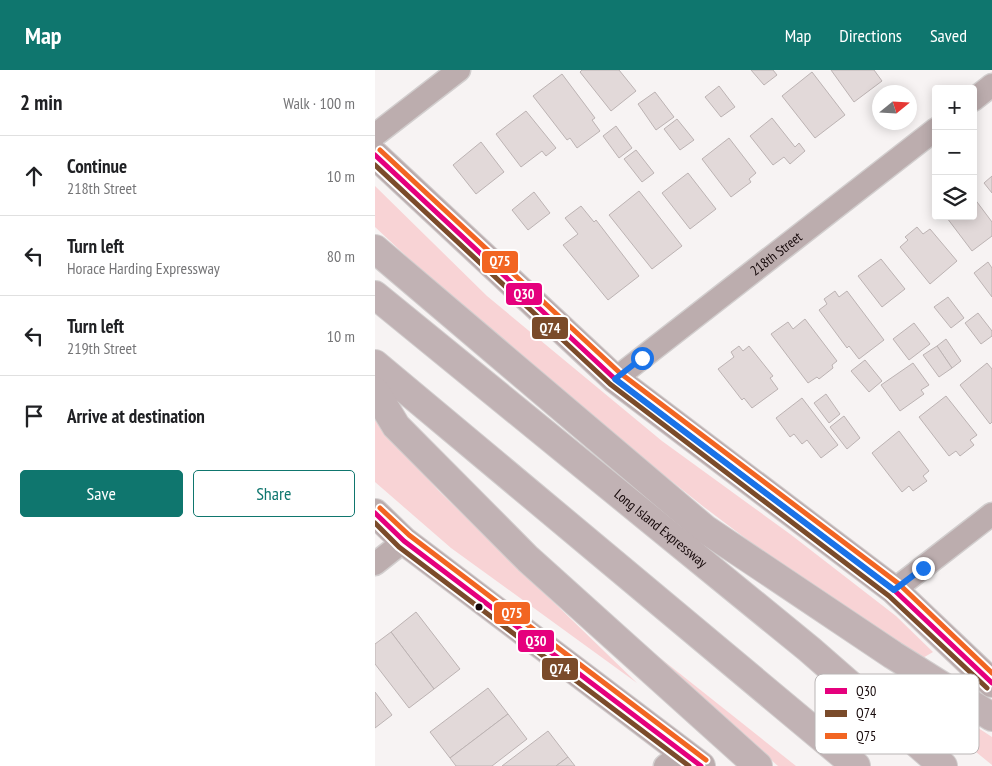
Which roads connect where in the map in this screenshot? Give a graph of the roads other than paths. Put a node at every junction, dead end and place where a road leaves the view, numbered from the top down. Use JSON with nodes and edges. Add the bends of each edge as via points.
{"nodes":[{"id":1,"x":459,"y":70,"type":"edge"},
{"id":2,"x":992,"y":85,"type":"edge"},
{"id":3,"x":977,"y":97,"type":"edge"},
{"id":4,"x":935,"y":130,"type":"edge"},
{"id":5,"x":375,"y":136,"type":"edge"},
{"id":6,"x":375,"y":155,"type":"edge"},
{"id":7,"x":375,"y":249,"type":"edge"},
{"id":8,"x":375,"y":295,"type":"edge"},
{"id":9,"x":375,"y":364,"type":"edge"},
{"id":10,"x":615,"y":379,"type":"junction"},
{"id":11,"x":375,"y":391,"type":"edge"},
{"id":12,"x":375,"y":513,"type":"edge"},
{"id":13,"x":992,"y":514,"type":"edge"},
{"id":14,"x":404,"y":541,"type":"junction"},
{"id":15,"x":375,"y":564,"type":"edge"},
{"id":16,"x":894,"y":590,"type":"junction"},
{"id":17,"x":838,"y":674,"type":"edge"},
{"id":18,"x":923,"y":674,"type":"edge"},
{"id":19,"x":992,"y":683,"type":"edge"},
{"id":20,"x":979,"y":709,"type":"edge"},
{"id":21,"x":992,"y":717,"type":"edge"},
{"id":22,"x":815,"y":732,"type":"edge"},
{"id":23,"x":842,"y":754,"type":"edge"},
{"id":24,"x":929,"y":754,"type":"edge"},
{"id":25,"x":683,"y":761,"type":"edge"},
{"id":26,"x":758,"y":766,"type":"edge"},
{"id":27,"x":856,"y":766,"type":"edge"},
{"id":28,"x":943,"y":766,"type":"edge"}],
"edges":[{"from":1,"to":5,"type":"street"},
{"from":2,"to":3,"type":"street"},
{"from":4,"to":10,"type":"street","name":"218th Street"},
{"from":6,"to":10,"type":"main road"},
{"from":7,"to":18,"type":"highway","via":[[705,529]]},
{"from":8,"to":17,"type":"highway","name":"Long Island Expressway"},
{"from":9,"to":22,"type":"highway"},
{"from":10,"to":16,"type":"main road"},
{"from":11,"to":26,"type":"highway","via":[[396,426],[528,559]]},
{"from":12,"to":14,"type":"main road"},
{"from":13,"to":16,"type":"street"},
{"from":14,"to":15,"type":"street"},
{"from":14,"to":25,"type":"main road"},
{"from":16,"to":19,"type":"main road"},
{"from":20,"to":21,"type":"highway"},
{"from":23,"to":27,"type":"highway"},
{"from":24,"to":28,"type":"highway","name":"Long Island Expressway"}]}
